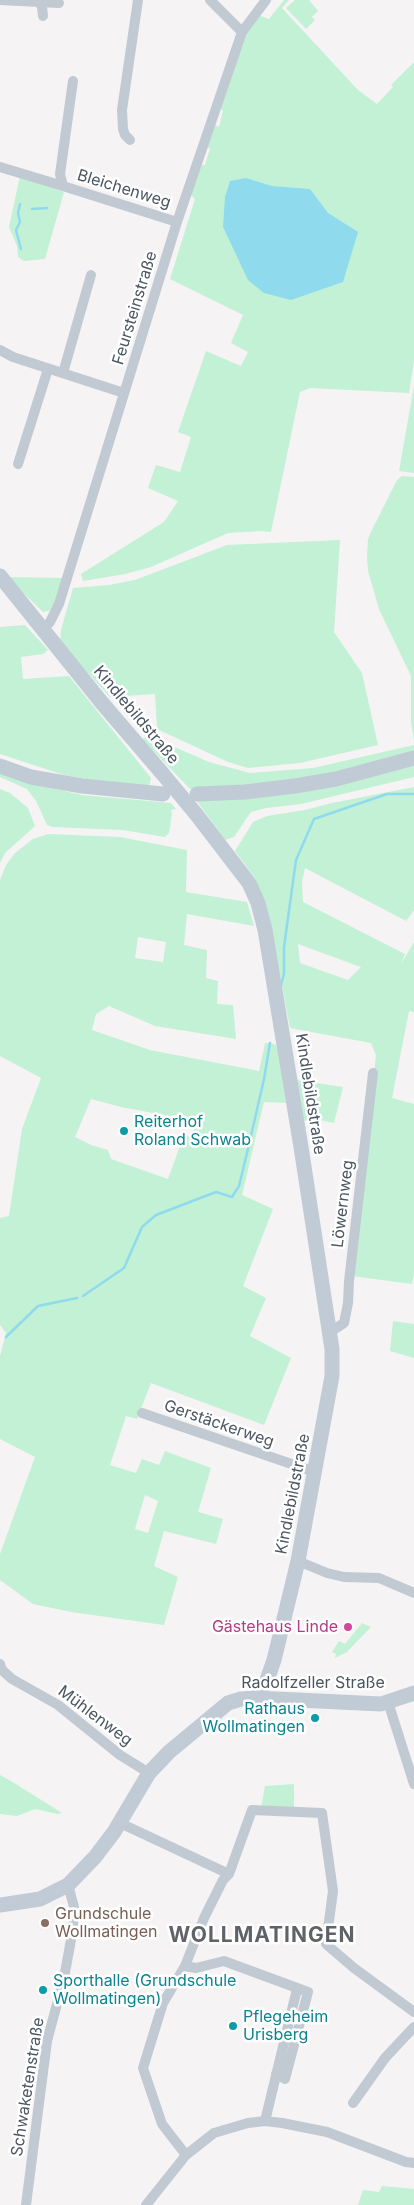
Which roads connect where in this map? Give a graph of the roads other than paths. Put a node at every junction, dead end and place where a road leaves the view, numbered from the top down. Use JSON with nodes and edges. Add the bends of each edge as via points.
{"nodes":[{"id":1,"x":0,"y":0,"type":"edge"},
{"id":2,"x":138,"y":0,"type":"edge"},
{"id":3,"x":210,"y":0,"type":"edge"},
{"id":4,"x":266,"y":0,"type":"edge"},
{"id":5,"x":39,"y":2,"type":"junction"},
{"id":6,"x":59,"y":3,"type":"dead end"},
{"id":7,"x":43,"y":16,"type":"dead end"},
{"id":8,"x":242,"y":32,"type":"junction"},
{"id":9,"x":72,"y":81,"type":"dead end"},
{"id":10,"x":130,"y":140,"type":"dead end"},
{"id":11,"x":0,"y":167,"type":"edge"},
{"id":12,"x":62,"y":186,"type":"junction"},
{"id":13,"x":177,"y":222,"type":"junction"},
{"id":14,"x":91,"y":275,"type":"dead end"},
{"id":15,"x":0,"y":350,"type":"edge"},
{"id":16,"x":48,"y":369,"type":"junction"},
{"id":17,"x":63,"y":373,"type":"junction"},
{"id":18,"x":124,"y":393,"type":"junction"},
{"id":19,"x":18,"y":464,"type":"dead end"},
{"id":20,"x":0,"y":576,"type":"edge"},
{"id":21,"x":43,"y":629,"type":"junction"},
{"id":22,"x":414,"y":758,"type":"edge"},
{"id":23,"x":0,"y":766,"type":"edge"},
{"id":24,"x":162,"y":794,"type":"dead end"},
{"id":25,"x":197,"y":794,"type":"dead end"},
{"id":26,"x":373,"y":1073,"type":"dead end"},
{"id":27,"x":330,"y":1332,"type":"junction"},
{"id":28,"x":142,"y":1413,"type":"dead end"},
{"id":29,"x":315,"y":1472,"type":"junction"},
{"id":30,"x":298,"y":1561,"type":"junction"},
{"id":31,"x":414,"y":1593,"type":"edge"},
{"id":32,"x":1,"y":1669,"type":"edge"},
{"id":33,"x":414,"y":1694,"type":"edge"},
{"id":34,"x":256,"y":1698,"type":"junction"},
{"id":35,"x":388,"y":1702,"type":"junction"},
{"id":36,"x":149,"y":1773,"type":"junction"},
{"id":37,"x":414,"y":1784,"type":"edge"},
{"id":38,"x":120,"y":1823,"type":"junction"},
{"id":39,"x":228,"y":1874,"type":"junction"},
{"id":40,"x":68,"y":1885,"type":"junction"},
{"id":41,"x":0,"y":1905,"type":"edge"},
{"id":42,"x":185,"y":1966,"type":"junction"},
{"id":43,"x":414,"y":2012,"type":"edge"},
{"id":44,"x":414,"y":2027,"type":"edge"},
{"id":45,"x":353,"y":2103,"type":"dead end"},
{"id":46,"x":265,"y":2121,"type":"junction"},
{"id":47,"x":186,"y":2155,"type":"junction"},
{"id":48,"x":414,"y":2162,"type":"edge"},
{"id":49,"x":26,"y":2205,"type":"edge"},
{"id":50,"x":146,"y":2205,"type":"edge"}],
"edges":[{"from":1,"to":5,"type":"street"},
{"from":2,"to":10,"type":"street","via":[[122,110],[123,129]]},
{"from":3,"to":8,"type":"street"},
{"from":4,"to":8,"type":"street","name":"Feursteinstraße"},
{"from":5,"to":6,"type":"street"},
{"from":5,"to":7,"type":"street"},
{"from":8,"to":13,"type":"street","name":"Feursteinstraße"},
{"from":9,"to":12,"type":"street","name":"Bleichenweg","via":[[60,174]]},
{"from":11,"to":12,"type":"street","name":"Bleichenweg"},
{"from":12,"to":13,"type":"street","name":"Bleichenweg"},
{"from":13,"to":18,"type":"street","name":"Feursteinstraße"},
{"from":14,"to":17,"type":"street"},
{"from":15,"to":16,"type":"street"},
{"from":16,"to":17,"type":"street"},
{"from":16,"to":19,"type":"street"},
{"from":17,"to":18,"type":"street"},
{"from":18,"to":21,"type":"street","name":"Feursteinstraße","via":[[59,604]]},
{"from":20,"to":21,"type":"main road","name":"Kindlebildstraße"},
{"from":21,"to":27,"type":"main road","name":"Kindlebildstraße","bridge":true,"via":[[196,814],[249,883],[258,903]]},
{"from":22,"to":25,"type":"main road","via":[[295,786]]},
{"from":23,"to":24,"type":"main road","via":[[31,777],[82,786]]},
{"from":26,"to":27,"type":"street","name":"Löwernweg","via":[[348,1303],[344,1323]]},
{"from":27,"to":29,"type":"main road","name":"Kindlebildstraße","via":[[332,1376]]},
{"from":28,"to":29,"type":"street","name":"Gerstäckerweg"},
{"from":29,"to":30,"type":"main road","name":"Kindlebildstraße"},
{"from":30,"to":31,"type":"street","via":[[328,1573],[379,1578]]},
{"from":30,"to":34,"type":"main road","name":"Kindlebildstraße","via":[[274,1660]]},
{"from":32,"to":36,"type":"street","name":"Mühlenweg","via":[[12,1679],[58,1704],[120,1755]]},
{"from":33,"to":35,"type":"main road","name":"Radolfzeller Straße"},
{"from":34,"to":35,"type":"main road","name":"Radolfzeller Straße"},
{"from":34,"to":36,"type":"main road","name":"Radolfzeller Straße","via":[[228,1703]]},
{"from":35,"to":37,"type":"street"},
{"from":36,"to":38,"type":"main road","name":"Radolfzeller Straße"},
{"from":38,"to":39,"type":"street"},
{"from":38,"to":40,"type":"main road","name":"Radolfzeller Straße"},
{"from":39,"to":42,"type":"street","via":[[204,1918]]},
{"from":39,"to":43,"type":"street","via":[[252,1810],[322,1813],[333,1892],[326,1944]]},
{"from":40,"to":41,"type":"main road","name":"Radolfzeller Straße","via":[[40,1899]]},
{"from":40,"to":49,"type":"street","name":"Schwaketenstraße","via":[[74,1906],[73,1929],[47,2041]]},
{"from":42,"to":46,"type":"street","via":[[196,1968],[224,1961],[308,1992],[285,2079],[276,2074]]},
{"from":42,"to":47,"type":"street","via":[[163,2003],[143,2068],[162,2124]]},
{"from":44,"to":45,"type":"street","via":[[385,2058]]},
{"from":46,"to":47,"type":"street","via":[[214,2134]]},
{"from":46,"to":48,"type":"street","via":[[326,2132],[406,2162]]},
{"from":47,"to":50,"type":"street"}]}
